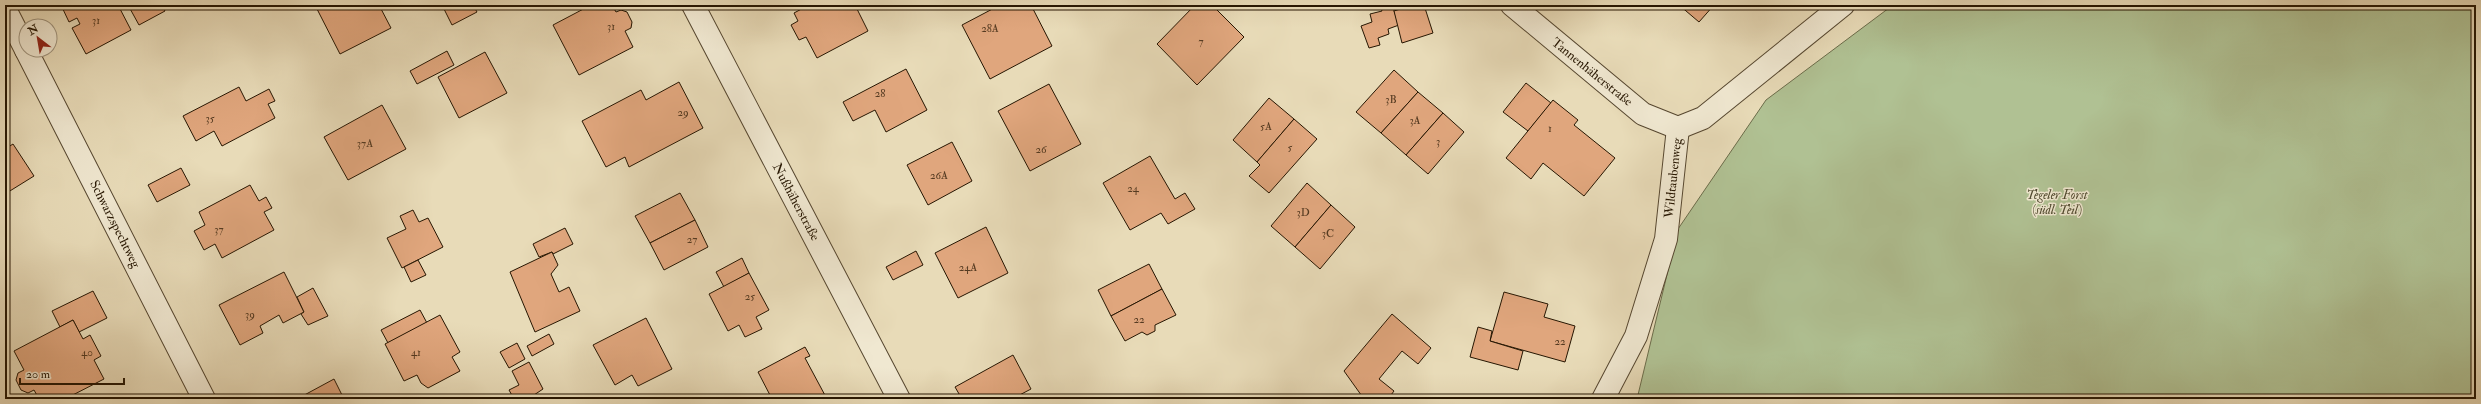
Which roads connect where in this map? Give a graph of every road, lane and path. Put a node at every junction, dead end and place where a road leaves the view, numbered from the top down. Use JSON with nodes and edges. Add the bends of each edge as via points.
{"nodes":[{"id":1,"x":693,"y":5,"type":"edge"},
{"id":2,"x":1512,"y":5,"type":"edge"},
{"id":3,"x":1843,"y":5,"type":"edge"},
{"id":4,"x":5,"y":9,"type":"edge"},
{"id":5,"x":18,"y":34,"type":"edge"},
{"id":6,"x":30,"y":58,"type":"edge"},
{"id":7,"x":1678,"y":128,"type":"junction"},
{"id":8,"x":204,"y":399,"type":"edge"},
{"id":9,"x":899,"y":399,"type":"edge"},
{"id":10,"x":1603,"y":399,"type":"edge"}],
"edges":[{"from":1,"to":9,"type":"street","name":"Nußhäherstraße"},
{"from":2,"to":7,"type":"street","name":"Tannenhäherstraße","via":[[1643,114]]},
{"from":3,"to":7,"type":"street","name":"Wildtaubenweg","via":[[1703,118]]},
{"from":4,"to":5,"type":"street","name":"Schwarzspechtweg"},
{"from":6,"to":8,"type":"street","name":"Schwarzspechtweg"},
{"from":7,"to":10,"type":"street","name":"Wildtaubenweg","via":[[1666,239],[1636,336]]}]}
